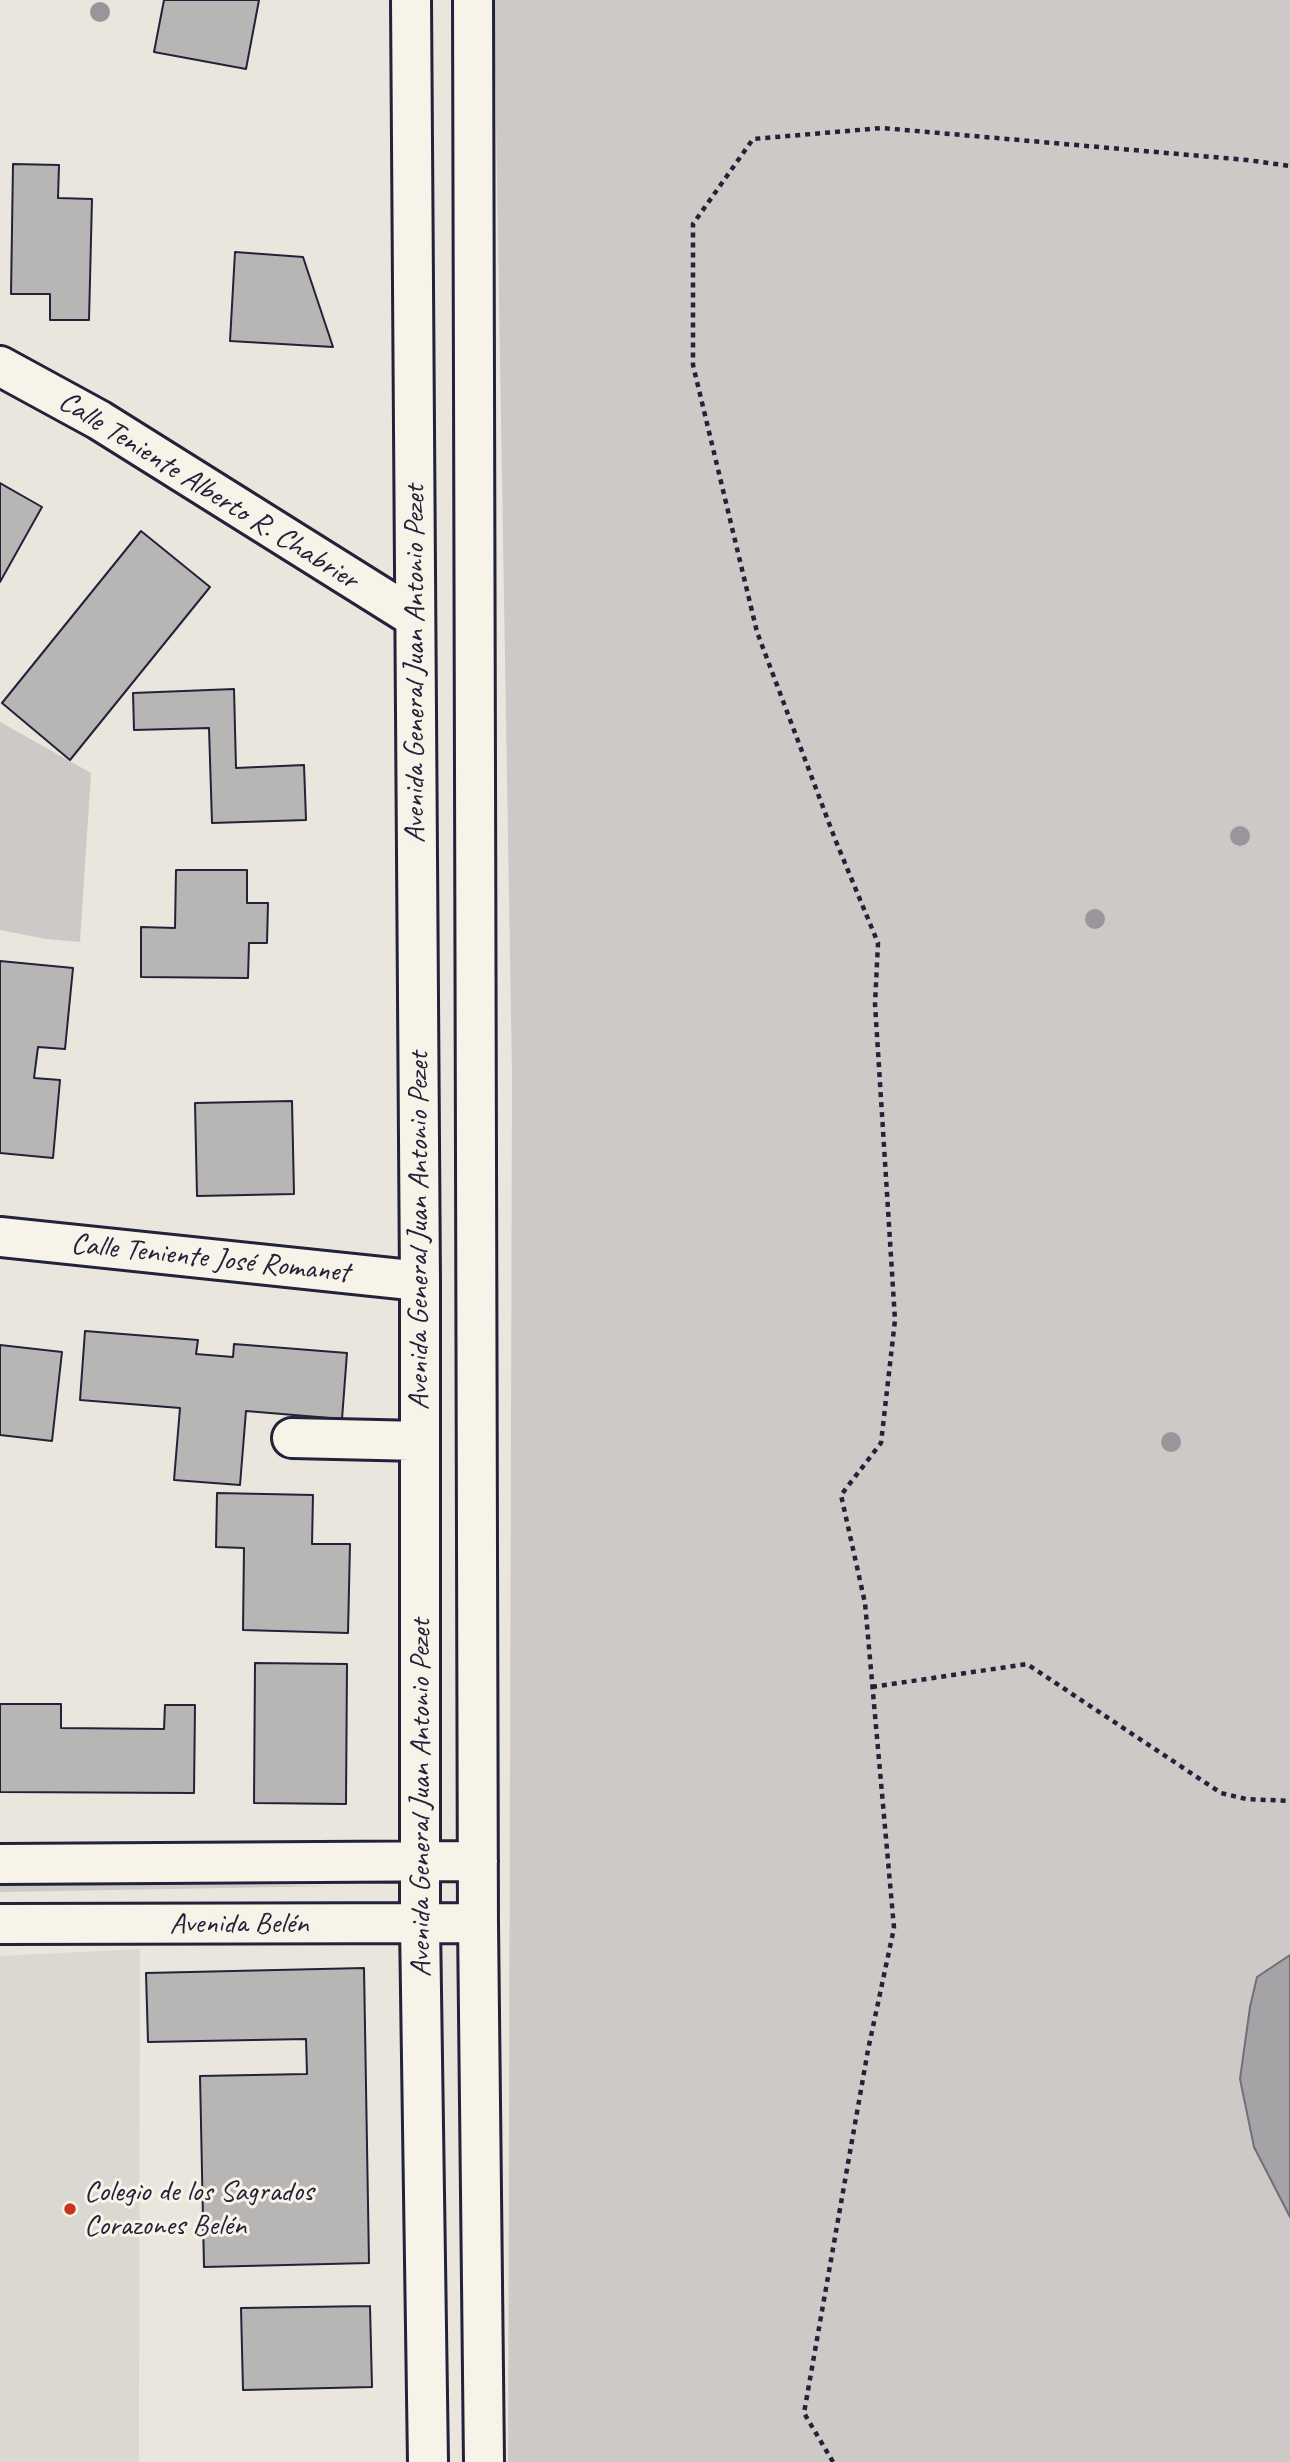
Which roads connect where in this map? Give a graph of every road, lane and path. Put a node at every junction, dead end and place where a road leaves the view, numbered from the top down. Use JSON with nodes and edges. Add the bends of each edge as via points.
{"nodes":[{"id":1,"x":411,"y":0,"type":"edge"},
{"id":2,"x":473,"y":0,"type":"edge"},
{"id":3,"x":1290,"y":166,"type":"edge"},
{"id":4,"x":0,"y":366,"type":"edge"},
{"id":5,"x":415,"y":618,"type":"junction"},
{"id":6,"x":0,"y":1237,"type":"edge"},
{"id":7,"x":420,"y":1281,"type":"junction"},
{"id":8,"x":292,"y":1438,"type":"dead end"},
{"id":9,"x":419,"y":1441,"type":"junction"},
{"id":10,"x":872,"y":1687,"type":"junction"},
{"id":11,"x":1290,"y":1801,"type":"edge"},
{"id":12,"x":478,"y":1861,"type":"junction"},
{"id":13,"x":420,"y":1862,"type":"junction"},
{"id":14,"x":0,"y":1864,"type":"edge"},
{"id":15,"x":478,"y":1923,"type":"junction"},
{"id":16,"x":0,"y":1924,"type":"edge"},
{"id":17,"x":420,"y":1924,"type":"junction"},
{"id":18,"x":428,"y":2462,"type":"edge"},
{"id":19,"x":484,"y":2462,"type":"edge"},
{"id":20,"x":833,"y":2462,"type":"edge"}],
"edges":[{"from":1,"to":5,"type":"street","name":"Avenida General Juan Antonio Pezet"},
{"from":2,"to":12,"type":"street","name":"Avenida General Juan Antonio Pezet"},
{"from":3,"to":10,"type":"path","via":[[882,128],[753,139],[693,224],[693,365],[757,632],[878,943],[875,1004],[895,1320],[881,1443],[841,1494],[865,1602]]},
{"from":4,"to":5,"type":"street","name":"Calle Teniente Alberto R. Chabrier","via":[[99,420]]},
{"from":5,"to":7,"type":"street","name":"Avenida General Juan Antonio Pezet"},
{"from":6,"to":7,"type":"street","name":"Calle Teniente José Romanet"},
{"from":7,"to":9,"type":"street","name":"Avenida General Juan Antonio Pezet"},
{"from":8,"to":9,"type":"street"},
{"from":9,"to":13,"type":"street","name":"Avenida General Juan Antonio Pezet"},
{"from":10,"to":11,"type":"path","via":[[1027,1664],[1221,1793]]},
{"from":10,"to":20,"type":"path","via":[[894,1928],[803,2413]]},
{"from":12,"to":13,"type":"street","name":"Avenida Belén"},
{"from":12,"to":15,"type":"street","name":"Avenida General Juan Antonio Pezet"},
{"from":13,"to":14,"type":"street","name":"Avenida Belén"},
{"from":13,"to":17,"type":"street","name":"Avenida General Juan Antonio Pezet"},
{"from":15,"to":17,"type":"street","name":"Avenida Belén"},
{"from":15,"to":19,"type":"street","name":"Avenida General Juan Antonio Pezet"},
{"from":16,"to":17,"type":"street","name":"Avenida Belén"},
{"from":17,"to":18,"type":"street","name":"Avenida General Juan Antonio Pezet"}]}
